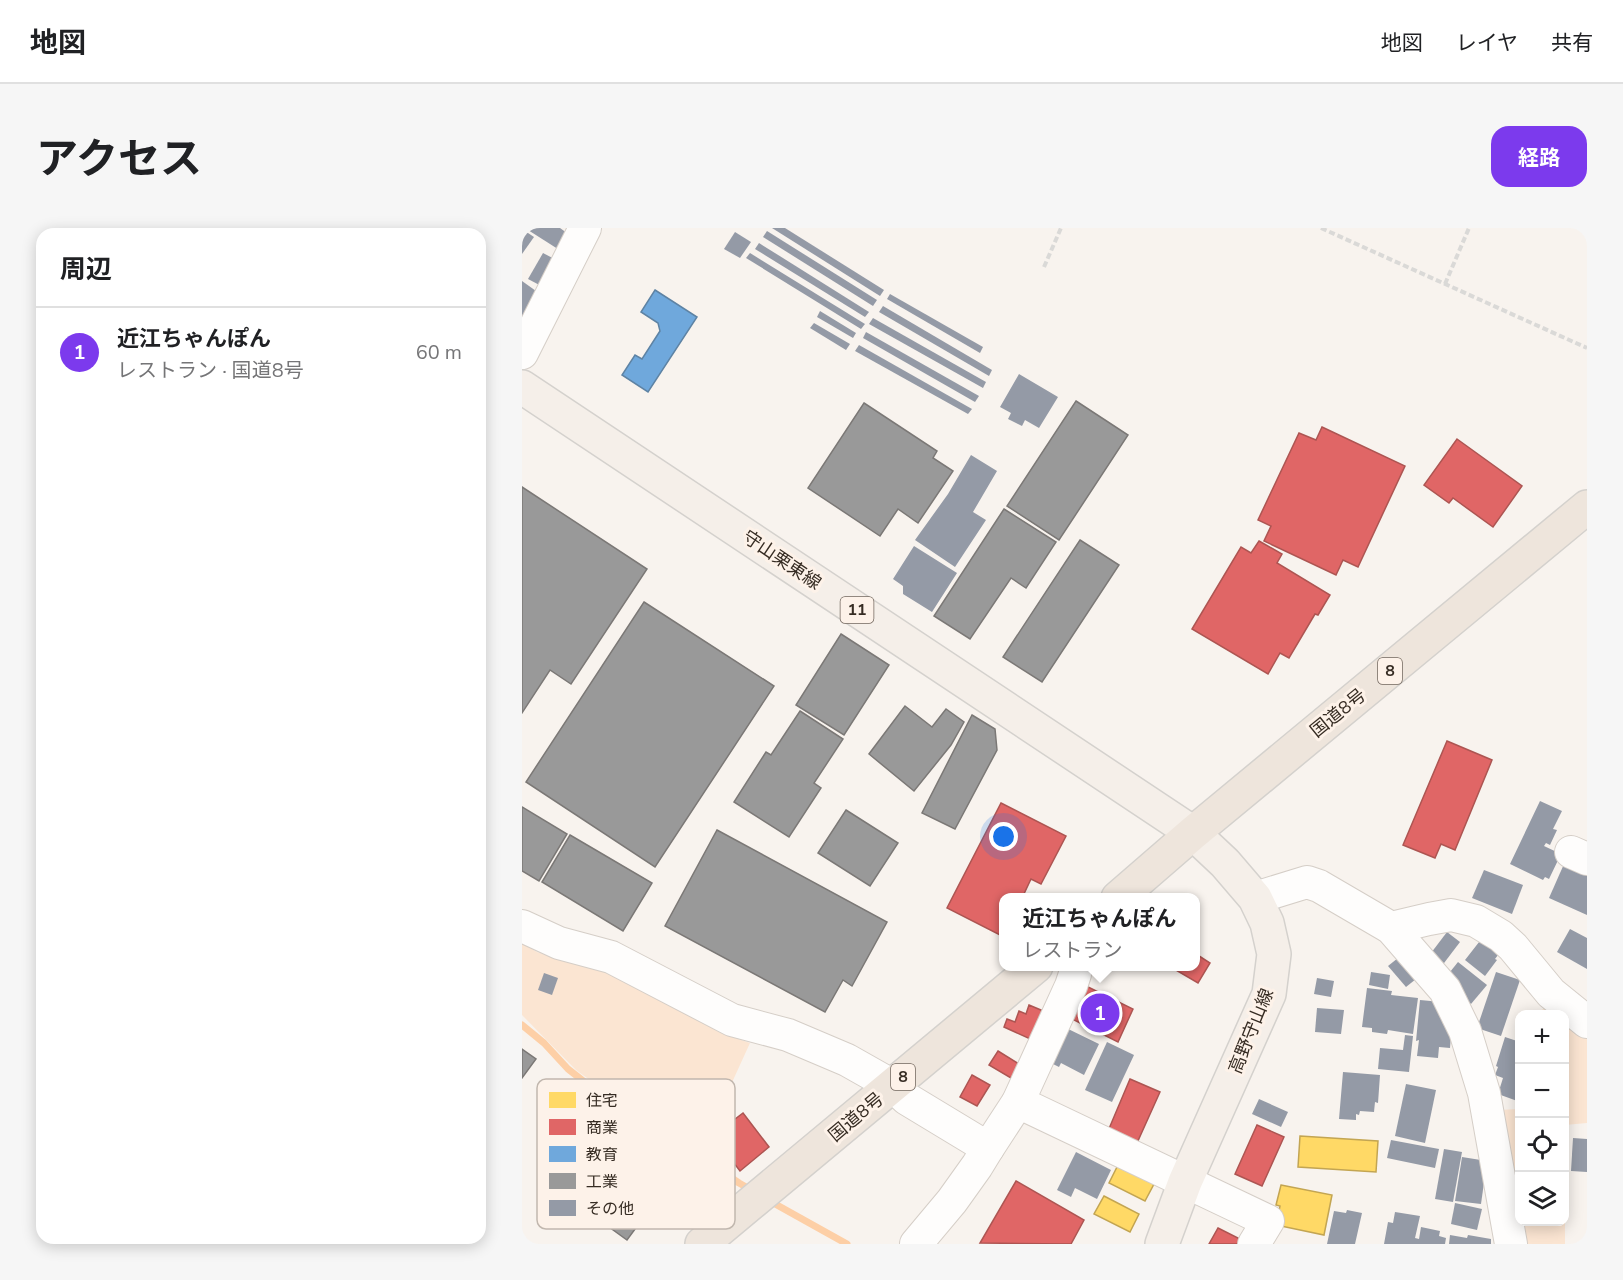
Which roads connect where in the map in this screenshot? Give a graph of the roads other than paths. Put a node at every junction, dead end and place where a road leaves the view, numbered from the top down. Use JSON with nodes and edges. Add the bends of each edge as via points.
{"nodes":[{"id":1,"x":585,"y":228,"type":"edge"},
{"id":2,"x":522,"y":353,"type":"edge"},
{"id":3,"x":522,"y":387,"type":"edge"},
{"id":4,"x":1587,"y":507,"type":"edge"},
{"id":5,"x":1193,"y":833,"type":"junction"},
{"id":6,"x":1123,"y":893,"type":"edge"},
{"id":7,"x":1255,"y":898,"type":"junction"},
{"id":8,"x":522,"y":926,"type":"edge"},
{"id":9,"x":1390,"y":928,"type":"junction"},
{"id":10,"x":1030,"y":971,"type":"edge"},
{"id":11,"x":1075,"y":971,"type":"edge"},
{"id":12,"x":1587,"y":1022,"type":"edge"},
{"id":13,"x":892,"y":1086,"type":"junction"},
{"id":14,"x":1018,"y":1102,"type":"junction"},
{"id":15,"x":988,"y":1148,"type":"junction"},
{"id":16,"x":1185,"y":1182,"type":"junction"},
{"id":17,"x":735,"y":1217,"type":"edge"},
{"id":18,"x":721,"y":1229,"type":"edge"},
{"id":19,"x":702,"y":1244,"type":"edge"},
{"id":20,"x":916,"y":1244,"type":"edge"},
{"id":21,"x":1162,"y":1244,"type":"edge"},
{"id":22,"x":1254,"y":1244,"type":"edge"},
{"id":23,"x":1511,"y":1244,"type":"edge"}],
"edges":[{"from":1,"to":2,"type":"street"},
{"from":3,"to":5,"type":"main road","name":"守山栗東線","number":"11"},
{"from":4,"to":5,"type":"highway","name":"国道8号","number":"8"},
{"from":5,"to":6,"type":"highway","name":"国道8号","number":"8"},
{"from":5,"to":7,"type":"main road","name":"高野守山線"},
{"from":7,"to":9,"type":"street","via":[[1307,882]]},
{"from":7,"to":16,"type":"main road","name":"高野守山線","via":[[1267,923],[1274,954],[1269,994]]},
{"from":8,"to":13,"type":"street","via":[[559,943],[611,957],[732,1020],[798,1039],[847,1060]]},
{"from":9,"to":12,"type":"street","via":[[1450,915],[1476,921],[1501,936],[1551,993]]},
{"from":9,"to":23,"type":"street","via":[[1445,990],[1465,1031],[1484,1093]]},
{"from":10,"to":13,"type":"highway","name":"国道8号","number":"8"},
{"from":11,"to":14,"type":"street"},
{"from":13,"to":15,"type":"street"},
{"from":13,"to":17,"type":"highway","name":"国道8号","number":"8"},
{"from":14,"to":15,"type":"street"},
{"from":14,"to":16,"type":"street"},
{"from":15,"to":20,"type":"street"},
{"from":16,"to":21,"type":"main road","name":"高野守山線"},
{"from":16,"to":22,"type":"street","via":[[1268,1221]]},
{"from":18,"to":19,"type":"highway","name":"国道8号","number":"8"}]}
